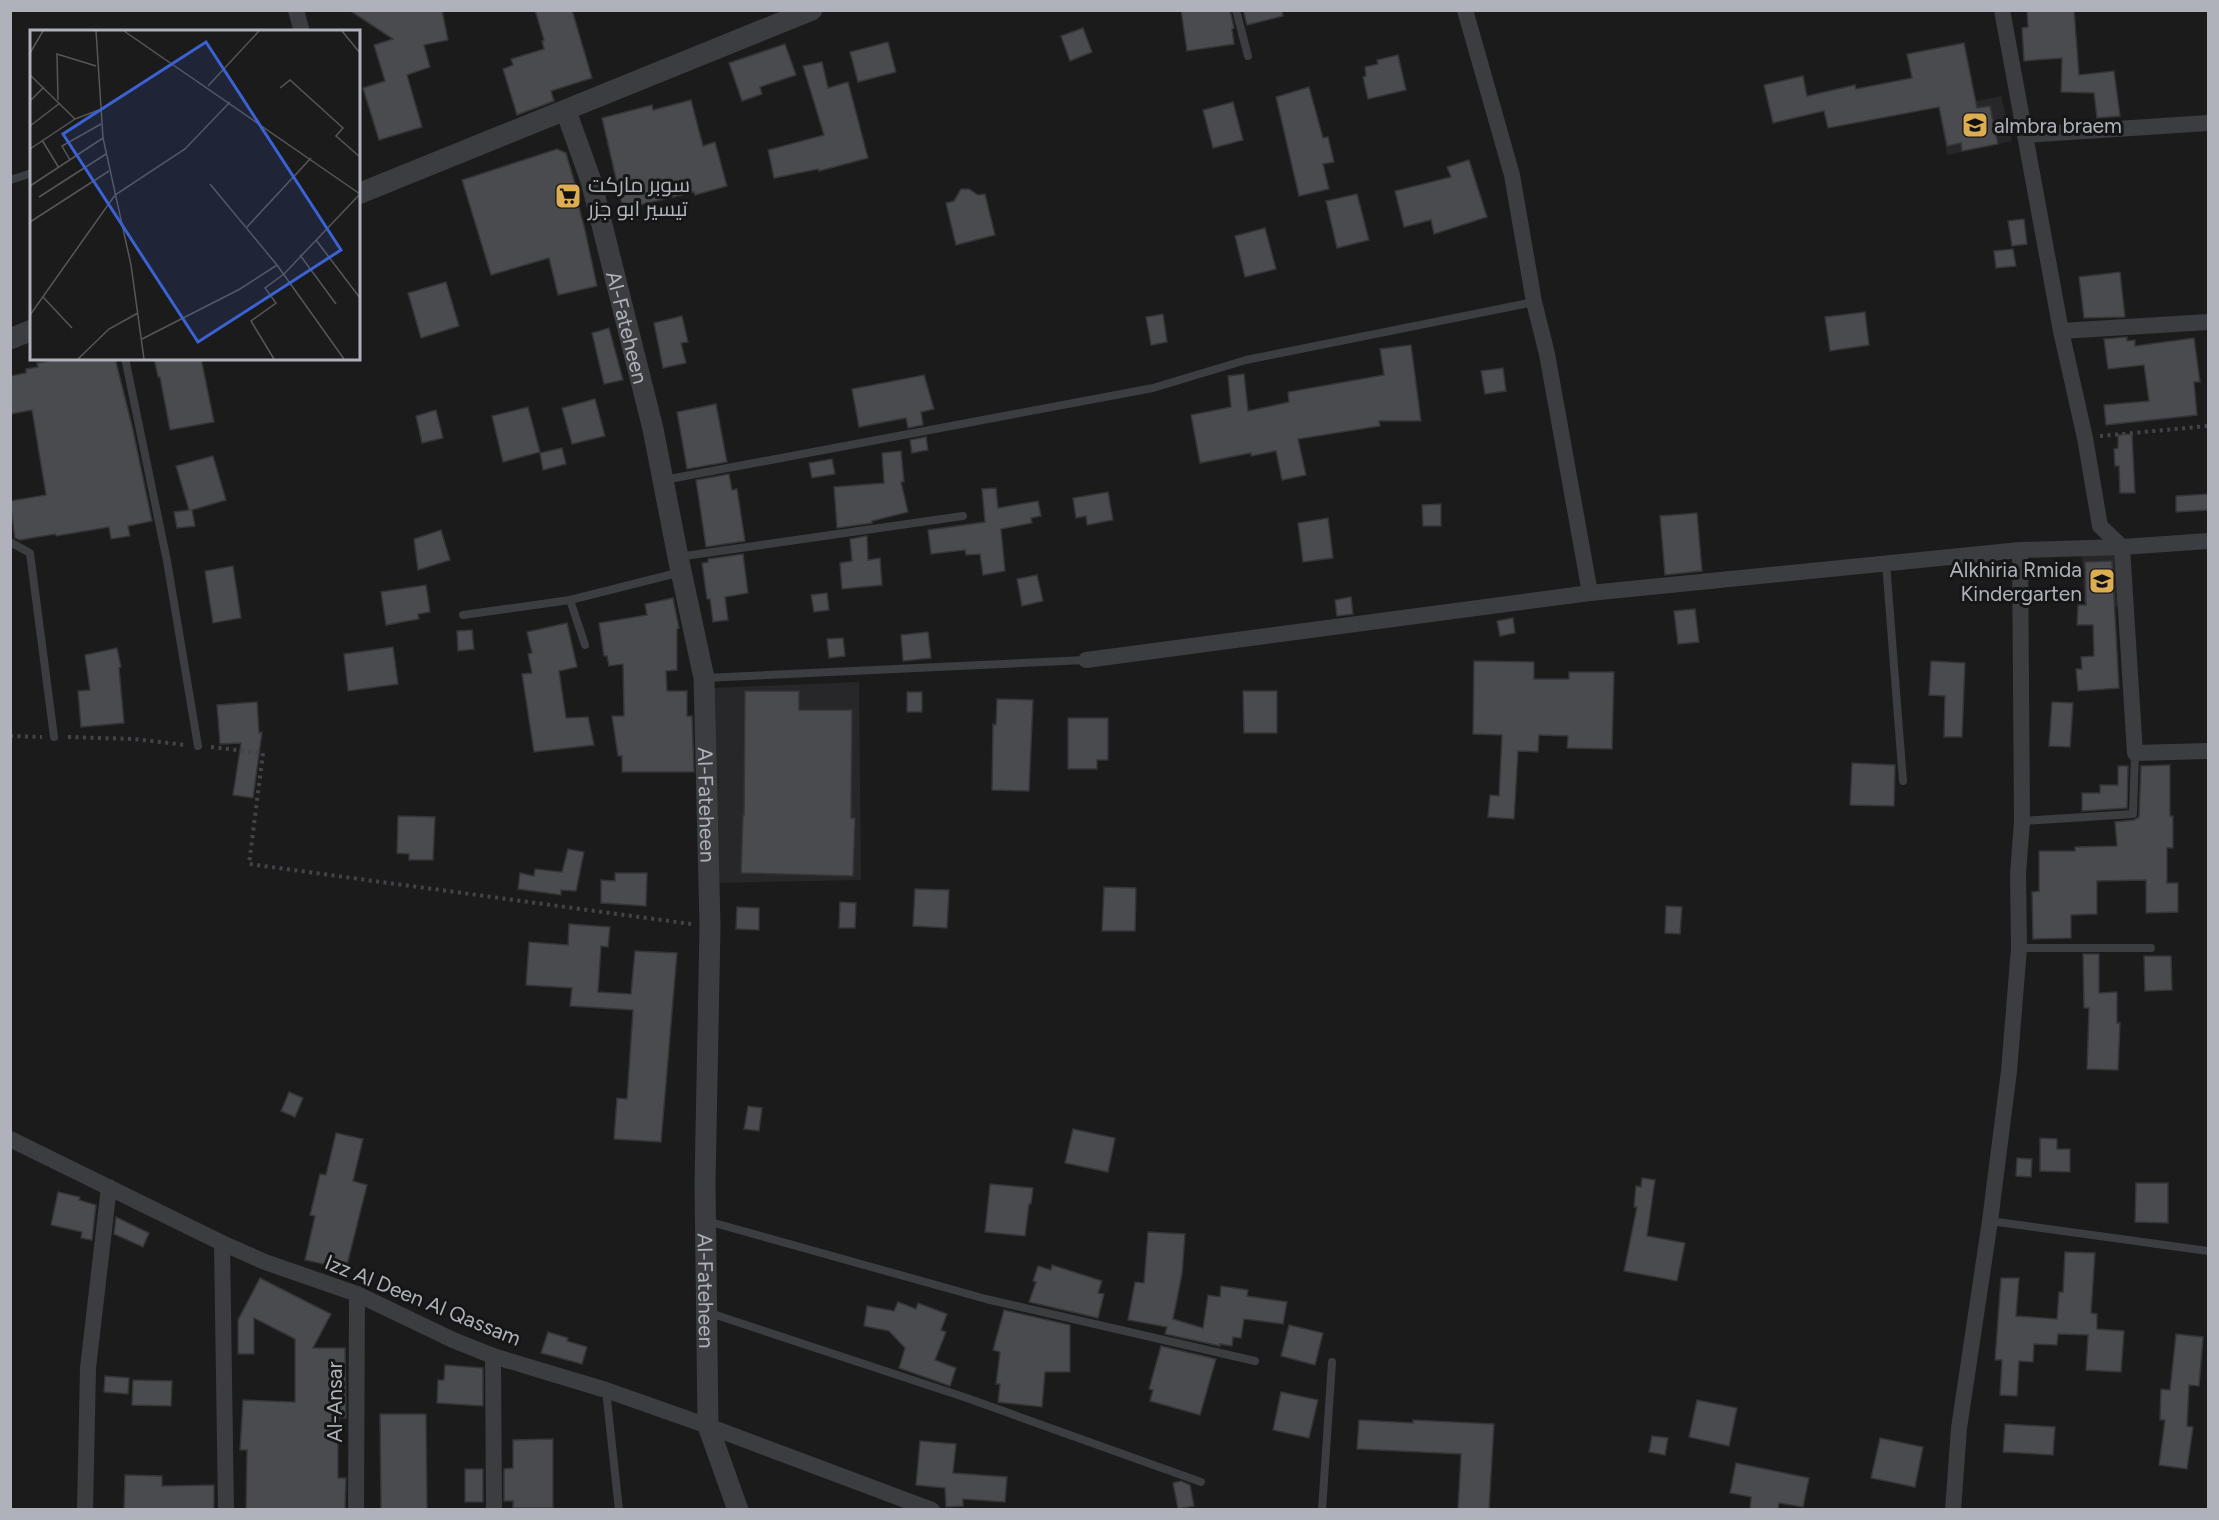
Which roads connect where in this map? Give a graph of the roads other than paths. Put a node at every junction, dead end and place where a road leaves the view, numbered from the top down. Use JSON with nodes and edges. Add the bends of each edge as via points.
{"nodes":[{"id":1,"x":296,"y":10,"type":"edge"},
{"id":2,"x":812,"y":10,"type":"edge"},
{"id":3,"x":1236,"y":10,"type":"edge"},
{"id":4,"x":1465,"y":10,"type":"edge"},
{"id":5,"x":2002,"y":10,"type":"edge"},
{"id":6,"x":301,"y":30,"type":"edge"},
{"id":7,"x":1248,"y":56,"type":"dead end"},
{"id":8,"x":566,"y":111,"type":"junction"},
{"id":9,"x":2208,"y":123,"type":"edge"},
{"id":10,"x":2025,"y":135,"type":"junction"},
{"id":11,"x":30,"y":174,"type":"edge"},
{"id":12,"x":10,"y":180,"type":"edge"},
{"id":13,"x":360,"y":193,"type":"edge"},
{"id":14,"x":1534,"y":302,"type":"junction"},
{"id":15,"x":2208,"y":322,"type":"edge"},
{"id":16,"x":30,"y":331,"type":"edge"},
{"id":17,"x":2061,"y":331,"type":"junction"},
{"id":18,"x":10,"y":339,"type":"edge"},
{"id":19,"x":125,"y":360,"type":"edge"},
{"id":20,"x":664,"y":480,"type":"junction"},
{"id":21,"x":963,"y":516,"type":"dead end"},
{"id":22,"x":2208,"y":541,"type":"edge"},
{"id":23,"x":10,"y":542,"type":"edge"},
{"id":24,"x":2122,"y":547,"type":"junction"},
{"id":25,"x":2020,"y":550,"type":"junction"},
{"id":26,"x":1886,"y":563,"type":"junction"},
{"id":27,"x":680,"y":564,"type":"junction"},
{"id":28,"x":1590,"y":593,"type":"junction"},
{"id":29,"x":570,"y":600,"type":"junction"},
{"id":30,"x":463,"y":615,"type":"dead end"},
{"id":31,"x":585,"y":645,"type":"dead end"},
{"id":32,"x":1086,"y":660,"type":"joint"},
{"id":33,"x":704,"y":678,"type":"junction"},
{"id":34,"x":54,"y":737,"type":"road end"},
{"id":35,"x":198,"y":746,"type":"road end"},
{"id":36,"x":2208,"y":751,"type":"edge"},
{"id":37,"x":2135,"y":753,"type":"junction"},
{"id":38,"x":1903,"y":781,"type":"dead end"},
{"id":39,"x":2022,"y":821,"type":"junction"},
{"id":40,"x":2019,"y":948,"type":"junction"},
{"id":41,"x":2151,"y":948,"type":"dead end"},
{"id":42,"x":10,"y":1139,"type":"edge"},
{"id":43,"x":109,"y":1187,"type":"junction"},
{"id":44,"x":706,"y":1221,"type":"junction"},
{"id":45,"x":1990,"y":1221,"type":"junction"},
{"id":46,"x":222,"y":1243,"type":"junction"},
{"id":47,"x":2208,"y":1251,"type":"edge"},
{"id":48,"x":357,"y":1294,"type":"junction"},
{"id":49,"x":707,"y":1312,"type":"junction"},
{"id":50,"x":493,"y":1356,"type":"junction"},
{"id":51,"x":1255,"y":1361,"type":"dead end"},
{"id":52,"x":1332,"y":1362,"type":"dead end"},
{"id":53,"x":606,"y":1390,"type":"junction"},
{"id":54,"x":708,"y":1425,"type":"junction"},
{"id":55,"x":1202,"y":1482,"type":"dead end"},
{"id":56,"x":85,"y":1509,"type":"edge"},
{"id":57,"x":226,"y":1509,"type":"edge"},
{"id":58,"x":356,"y":1509,"type":"edge"},
{"id":59,"x":494,"y":1509,"type":"edge"},
{"id":60,"x":619,"y":1509,"type":"edge"},
{"id":61,"x":738,"y":1509,"type":"edge"},
{"id":62,"x":932,"y":1509,"type":"edge"},
{"id":63,"x":1322,"y":1509,"type":"edge"},
{"id":64,"x":1953,"y":1509,"type":"edge"}],
"edges":[{"from":1,"to":6,"type":"street"},
{"from":2,"to":8,"type":"street"},
{"from":3,"to":7,"type":"lane"},
{"from":4,"to":14,"type":"street","via":[[1512,175]]},
{"from":5,"to":10,"type":"street"},
{"from":8,"to":13,"type":"street"},
{"from":8,"to":20,"type":"street","name":"Al-Fateheen","via":[[591,182]]},
{"from":9,"to":10,"type":"street"},
{"from":10,"to":17,"type":"street"},
{"from":11,"to":12,"type":"lane"},
{"from":14,"to":20,"type":"lane","via":[[1246,360],[1153,388]]},
{"from":14,"to":28,"type":"street"},
{"from":15,"to":17,"type":"street"},
{"from":16,"to":18,"type":"street"},
{"from":17,"to":24,"type":"street","via":[[2100,526]]},
{"from":19,"to":35,"type":"lane"},
{"from":20,"to":27,"type":"street","name":"Al-Fateheen"},
{"from":21,"to":27,"type":"lane"},
{"from":22,"to":24,"type":"street"},
{"from":23,"to":34,"type":"lane","via":[[30,553]]},
{"from":24,"to":25,"type":"street"},
{"from":24,"to":37,"type":"street"},
{"from":25,"to":26,"type":"street"},
{"from":25,"to":39,"type":"street"},
{"from":26,"to":28,"type":"street"},
{"from":26,"to":38,"type":"lane"},
{"from":27,"to":29,"type":"lane"},
{"from":27,"to":33,"type":"street","name":"Al-Fateheen"},
{"from":28,"to":32,"type":"street"},
{"from":29,"to":30,"type":"lane"},
{"from":29,"to":31,"type":"lane"},
{"from":32,"to":33,"type":"lane"},
{"from":33,"to":44,"type":"street","name":"Al-Fateheen","via":[[710,926]]},
{"from":36,"to":37,"type":"street"},
{"from":37,"to":39,"type":"lane","via":[[2133,814]]},
{"from":39,"to":40,"type":"street"},
{"from":40,"to":41,"type":"lane"},
{"from":40,"to":45,"type":"street","via":[[2009,1071]]},
{"from":42,"to":43,"type":"street","name":"Izz Al Deen Al Qassam"},
{"from":43,"to":46,"type":"street","name":"Izz Al Deen Al Qassam"},
{"from":43,"to":56,"type":"street","via":[[88,1368]]},
{"from":44,"to":49,"type":"street","name":"Al-Fateheen"},
{"from":44,"to":51,"type":"lane","via":[[986,1299]]},
{"from":45,"to":47,"type":"lane"},
{"from":45,"to":64,"type":"street","via":[[1959,1428]]},
{"from":46,"to":48,"type":"street","name":"Izz Al Deen Al Qassam"},
{"from":46,"to":57,"type":"street"},
{"from":48,"to":50,"type":"street","name":"Izz Al Deen Al Qassam"},
{"from":48,"to":58,"type":"street","name":"Al-Ansar"},
{"from":49,"to":54,"type":"street","name":"Al-Fateheen"},
{"from":49,"to":55,"type":"lane","via":[[964,1397]]},
{"from":50,"to":53,"type":"street","name":"Izz Al Deen Al Qassam"},
{"from":50,"to":59,"type":"street"},
{"from":52,"to":63,"type":"lane"},
{"from":53,"to":54,"type":"street","name":"Izz Al Deen Al Qassam"},
{"from":53,"to":60,"type":"lane"},
{"from":54,"to":61,"type":"street","name":"Al-Fateheen"},
{"from":54,"to":62,"type":"street","name":"Izz Al Deen Al Qassam"}]}
